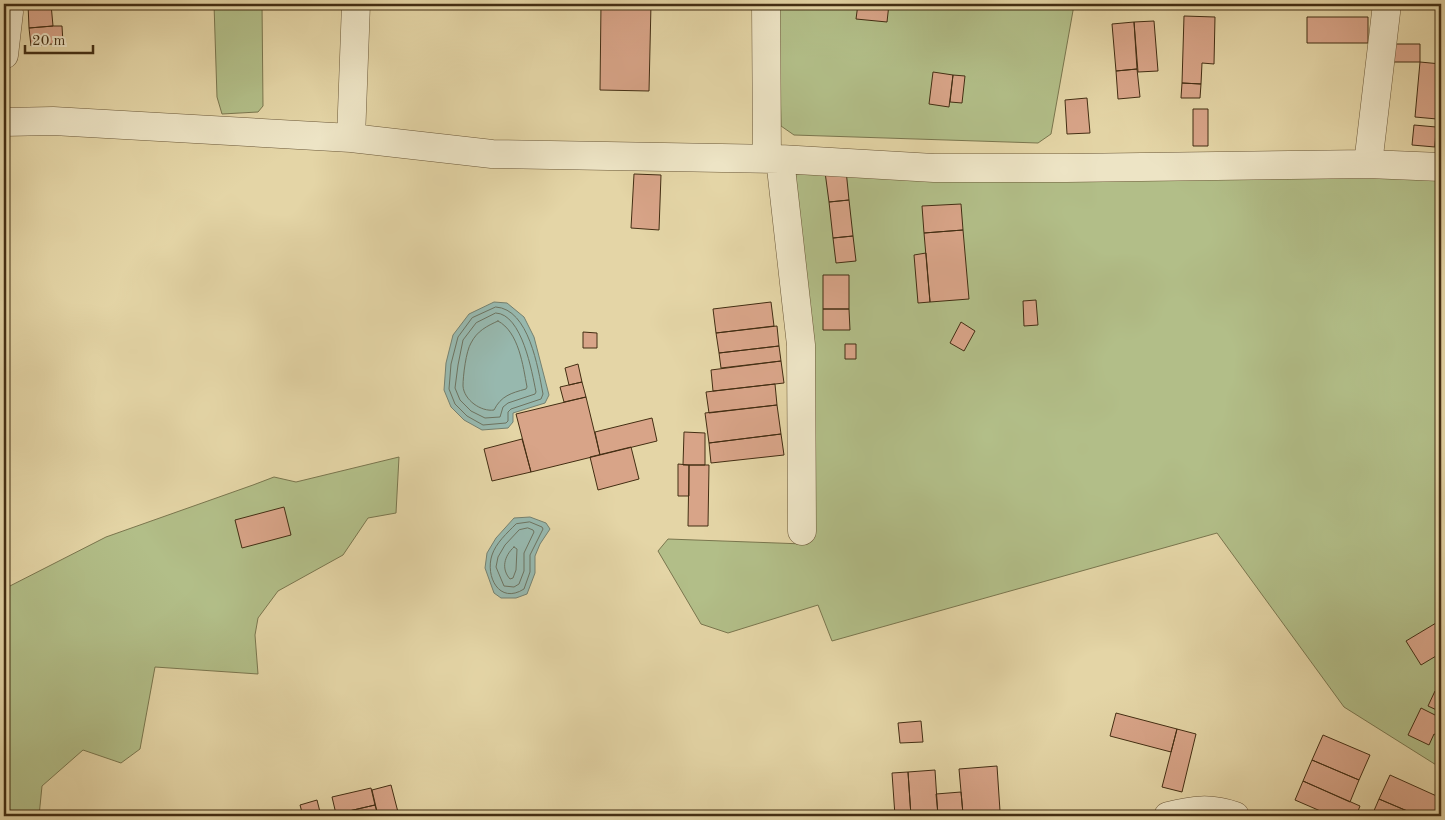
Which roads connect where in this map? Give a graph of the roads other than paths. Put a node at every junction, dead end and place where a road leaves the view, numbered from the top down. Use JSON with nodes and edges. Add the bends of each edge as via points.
{"nodes":[{"id":1,"x":356,"y":4,"type":"edge"},
{"id":2,"x":766,"y":4,"type":"edge"},
{"id":3,"x":1387,"y":4,"type":"edge"},
{"id":4,"x":8,"y":12,"type":"dead end"},
{"id":5,"x":4,"y":55,"type":"edge"},
{"id":6,"x":4,"y":122,"type":"edge"},
{"id":7,"x":351,"y":138,"type":"junction"},
{"id":8,"x":773,"y":159,"type":"junction"},
{"id":9,"x":1368,"y":164,"type":"junction"},
{"id":10,"x":1441,"y":167,"type":"edge"},
{"id":11,"x":802,"y":531,"type":"dead end"},
{"id":12,"x":1168,"y":816,"type":"edge"},
{"id":13,"x":1235,"y":816,"type":"edge"}],
"edges":[{"from":1,"to":7,"type":"street"},
{"from":2,"to":8,"type":"street"},
{"from":3,"to":9,"type":"street"},
{"from":4,"to":5,"type":"street"},
{"from":6,"to":7,"type":"street","via":[[53,121]]},
{"from":7,"to":8,"type":"street","via":[[492,154]]},
{"from":8,"to":9,"type":"street","via":[[934,168]]},
{"from":8,"to":11,"type":"street","via":[[801,345]]},
{"from":9,"to":10,"type":"street"},
{"from":12,"to":13,"type":"street","via":[[1209,810]]}]}
